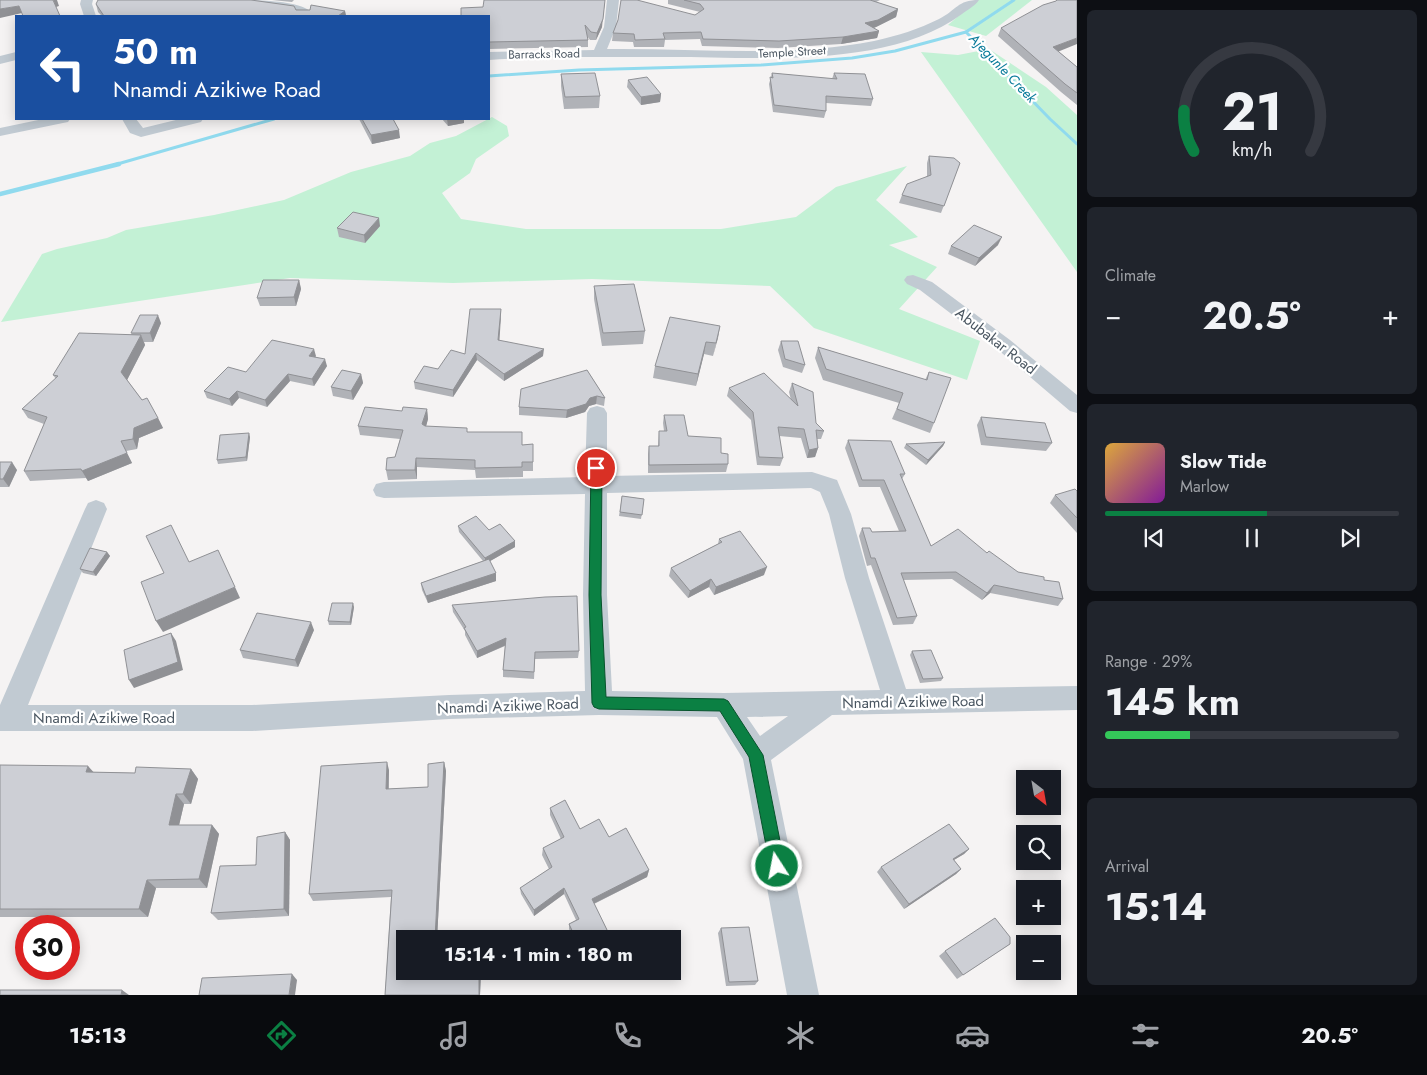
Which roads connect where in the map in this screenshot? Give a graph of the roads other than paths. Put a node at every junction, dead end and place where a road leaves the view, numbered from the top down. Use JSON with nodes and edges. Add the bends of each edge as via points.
{"nodes":[{"id":1,"x":88,"y":0,"type":"edge"},
{"id":2,"x":243,"y":0,"type":"edge"},
{"id":3,"x":613,"y":0,"type":"edge"},
{"id":4,"x":974,"y":0,"type":"edge"},
{"id":5,"x":90,"y":15,"type":"edge"},
{"id":6,"x":304,"y":15,"type":"edge"},
{"id":7,"x":599,"y":54,"type":"junction"},
{"id":8,"x":15,"y":56,"type":"edge"},
{"id":9,"x":490,"y":56,"type":"edge"},
{"id":10,"x":0,"y":60,"type":"edge"},
{"id":11,"x":58,"y":120,"type":"edge"},
{"id":12,"x":130,"y":120,"type":"edge"},
{"id":13,"x":192,"y":120,"type":"edge"},
{"id":14,"x":0,"y":132,"type":"edge"},
{"id":15,"x":913,"y":280,"type":"dead end"},
{"id":16,"x":1077,"y":406,"type":"edge"},
{"id":17,"x":598,"y":413,"type":"dead end"},
{"id":18,"x":596,"y":486,"type":"junction"},
{"id":19,"x":384,"y":490,"type":"dead end"},
{"id":20,"x":96,"y":509,"type":"dead end"},
{"id":21,"x":1077,"y":698,"type":"edge"},
{"id":22,"x":897,"y":701,"type":"junction"},
{"id":23,"x":599,"y":703,"type":"junction"},
{"id":24,"x":826,"y":704,"type":"junction"},
{"id":25,"x":724,"y":705,"type":"junction"},
{"id":26,"x":5,"y":718,"type":"edge"},
{"id":27,"x":756,"y":755,"type":"junction"},
{"id":28,"x":803,"y":995,"type":"edge"}],
"edges":[{"from":1,"to":5,"type":"street"},
{"from":2,"to":6,"type":"street","via":[[300,9]]},
{"from":3,"to":7,"type":"street","via":[[610,28]]},
{"from":4,"to":7,"type":"street","name":"Temple Street","via":[[936,25],[878,45],[774,54]]},
{"from":7,"to":9,"type":"street","name":"Barracks Road"},
{"from":8,"to":10,"type":"street"},
{"from":11,"to":14,"type":"street"},
{"from":12,"to":13,"type":"street","via":[[135,130],[141,133]]},
{"from":15,"to":16,"type":"street","name":"Abubakar Road","via":[[926,286],[1003,344]]},
{"from":17,"to":18,"type":"street"},
{"from":18,"to":19,"type":"street"},
{"from":18,"to":22,"type":"street","via":[[812,480],[829,486]]},
{"from":18,"to":23,"type":"street","via":[[595,595]]},
{"from":20,"to":26,"type":"street"},
{"from":21,"to":22,"type":"street","name":"Nnamdi Azikiwe Road"},
{"from":22,"to":24,"type":"street","name":"Nnamdi Azikiwe Road"},
{"from":23,"to":25,"type":"street","name":"Nnamdi Azikiwe Road"},
{"from":23,"to":26,"type":"street","name":"Nnamdi Azikiwe Road","via":[[252,718]]},
{"from":24,"to":25,"type":"street","name":"Nnamdi Azikiwe Road"},
{"from":24,"to":27,"type":"street"},
{"from":25,"to":27,"type":"street"},
{"from":27,"to":28,"type":"street"}]}
